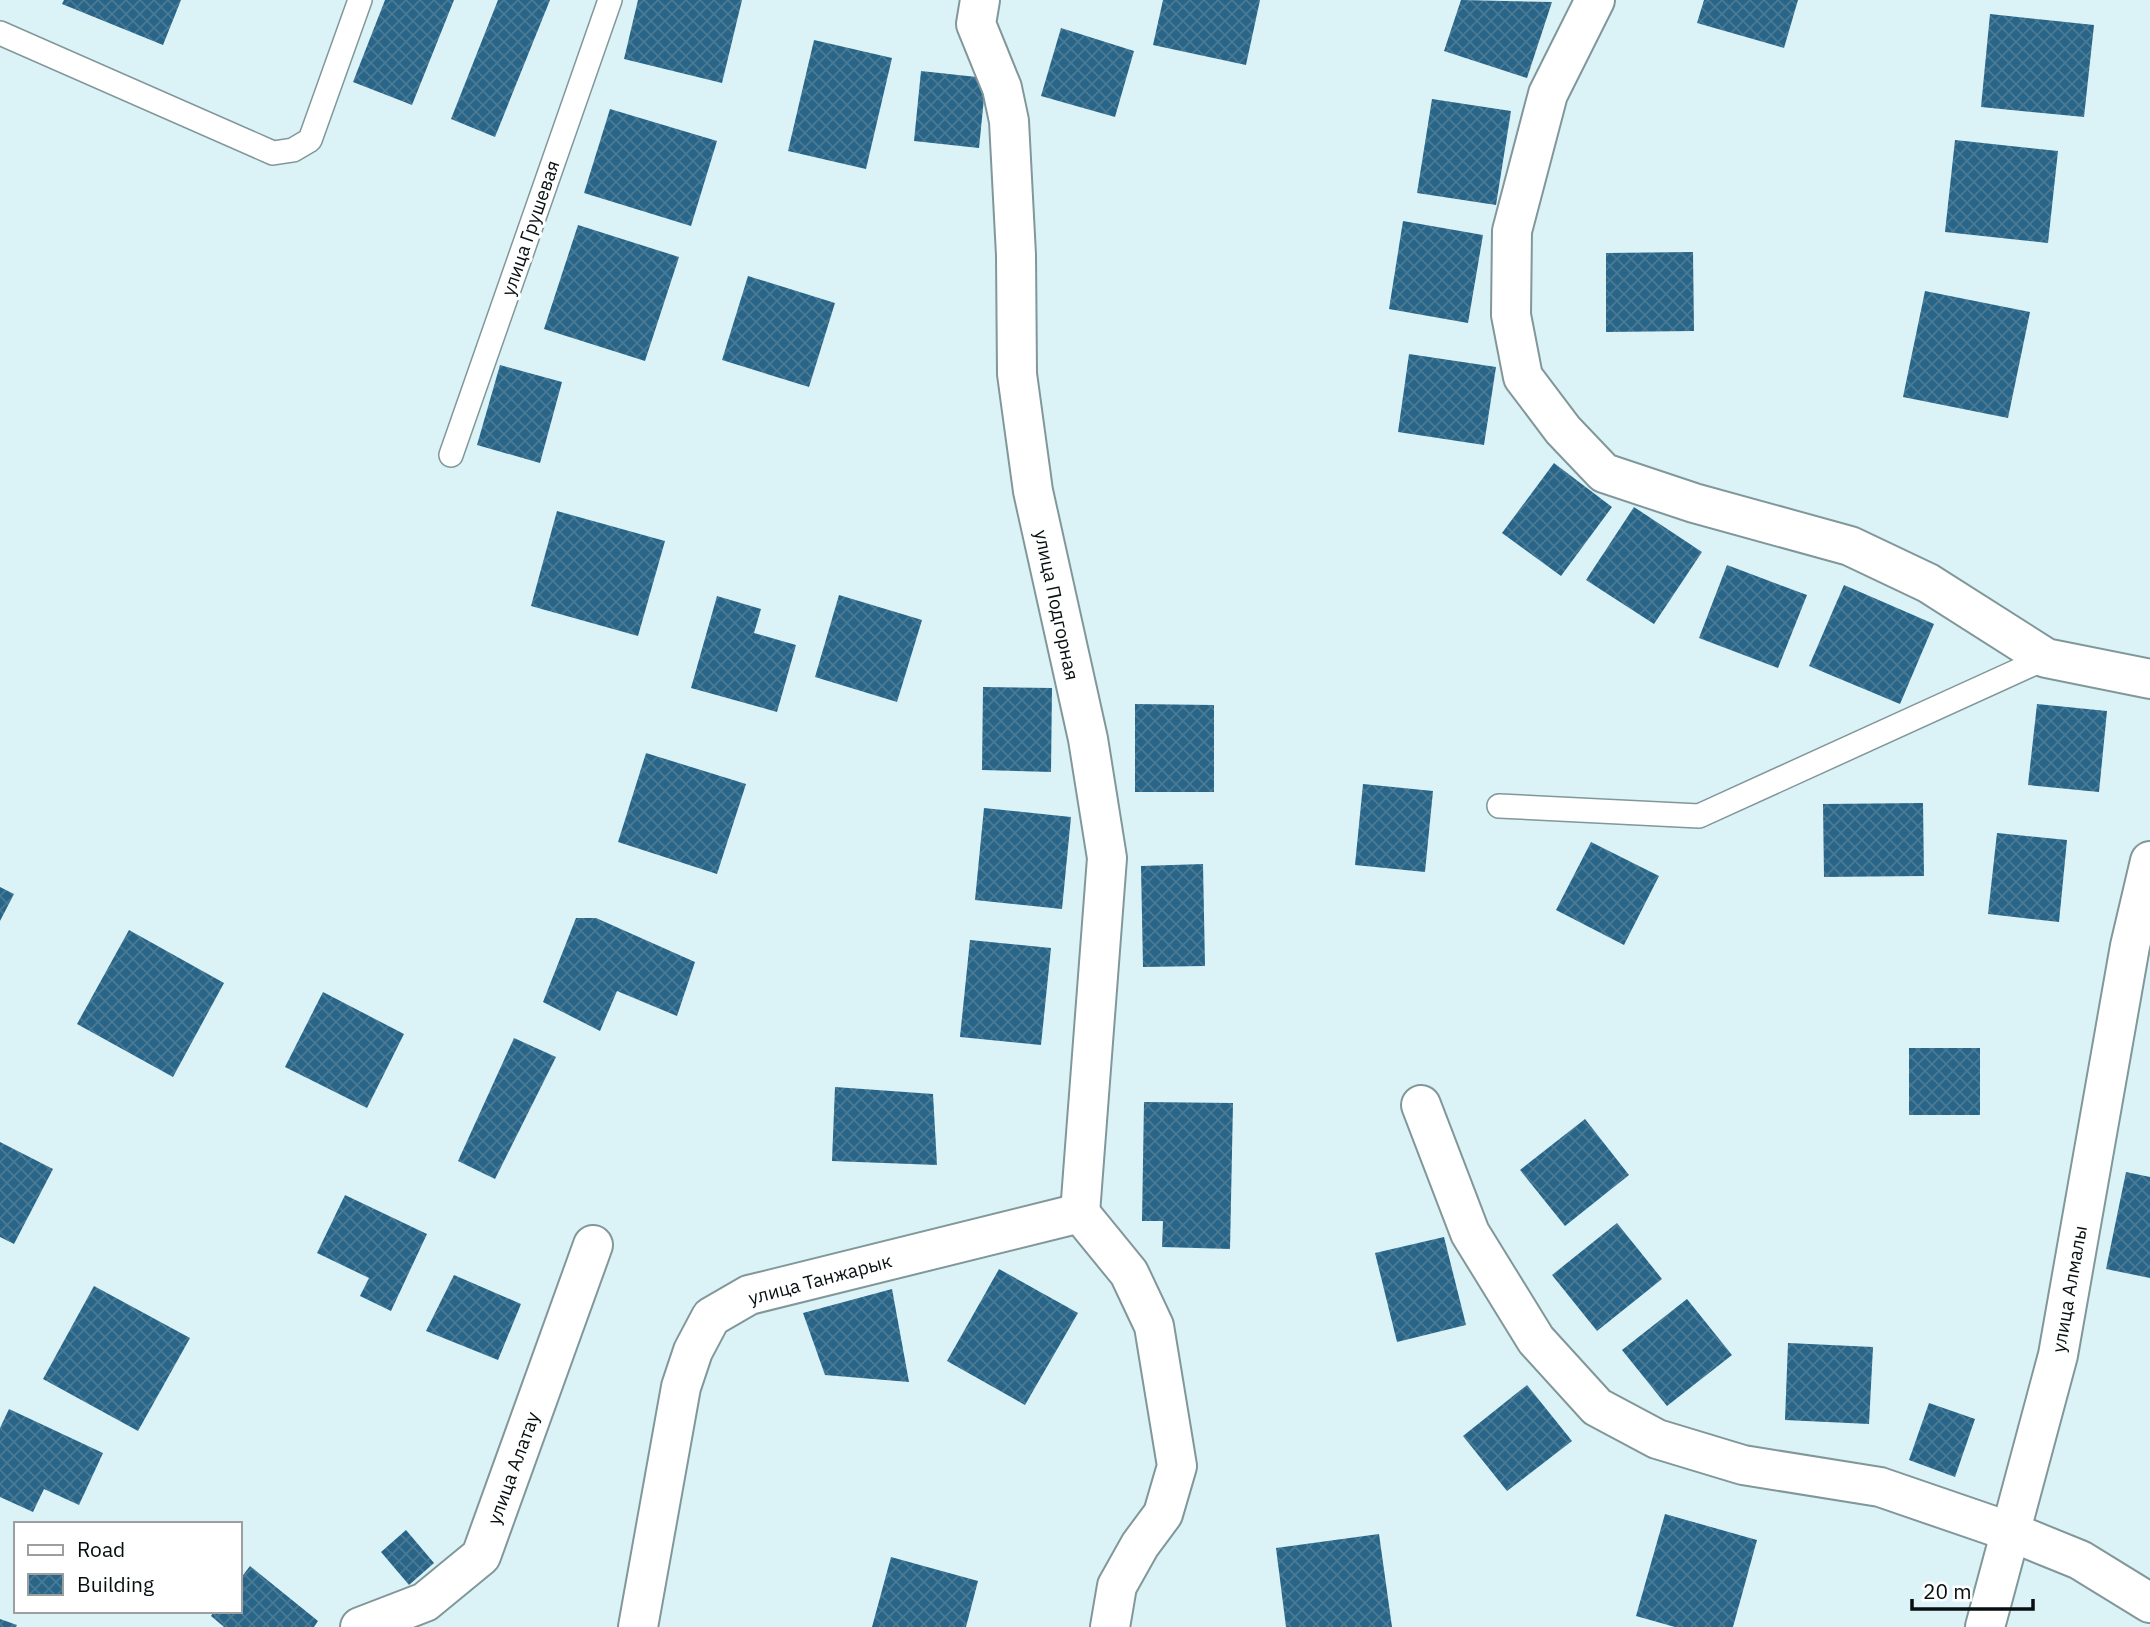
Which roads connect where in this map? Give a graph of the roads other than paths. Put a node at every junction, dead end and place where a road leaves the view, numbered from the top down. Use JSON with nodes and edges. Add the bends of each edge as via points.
{"nodes":[{"id":1,"x":360,"y":0,"type":"edge"},
{"id":2,"x":610,"y":0,"type":"edge"},
{"id":3,"x":980,"y":0,"type":"edge"},
{"id":4,"x":1595,"y":0,"type":"edge"},
{"id":5,"x":0,"y":33,"type":"edge"},
{"id":6,"x":451,"y":456,"type":"dead end"},
{"id":7,"x":2046,"y":658,"type":"junction"},
{"id":8,"x":2150,"y":679,"type":"edge"},
{"id":9,"x":1499,"y":806,"type":"dead end"},
{"id":10,"x":2150,"y":861,"type":"edge"},
{"id":11,"x":2140,"y":945,"type":"edge"},
{"id":12,"x":1421,"y":1105,"type":"dead end"},
{"id":13,"x":1080,"y":1213,"type":"junction"},
{"id":14,"x":593,"y":1245,"type":"dead end"},
{"id":15,"x":2011,"y":1532,"type":"junction"},
{"id":16,"x":2150,"y":1603,"type":"edge"},
{"id":17,"x":360,"y":1627,"type":"edge"},
{"id":18,"x":638,"y":1627,"type":"edge"},
{"id":19,"x":1110,"y":1627,"type":"edge"},
{"id":20,"x":1985,"y":1627,"type":"edge"}],
"edges":[{"from":1,"to":5,"type":"lane","via":[[310,140],[293,150],[272,153]]},
{"from":2,"to":6,"type":"lane","name":"улица Грушевая"},
{"from":3,"to":13,"type":"street","name":"улица Подгорная","via":[[976,24],[1002,88],[1009,121],[1017,374],[1032,491],[1088,739],[1107,858]]},
{"from":4,"to":7,"type":"street","via":[[1548,94],[1512,231],[1511,315],[1523,377],[1563,430],[1604,473],[1850,546],[1928,583]]},
{"from":7,"to":8,"type":"street"},
{"from":7,"to":9,"type":"lane","via":[[1699,816]]},
{"from":10,"to":11,"type":"street","name":"улица Алмалы"},
{"from":11,"to":15,"type":"street","name":"улица Алмалы","via":[[2058,1355]]},
{"from":12,"to":15,"type":"street","via":[[1470,1233],[1536,1340],[1597,1407],[1657,1439],[1743,1465],[1880,1487]]},
{"from":13,"to":18,"type":"street","name":"улица Танжарык","via":[[749,1295],[711,1317],[681,1387]]},
{"from":13,"to":19,"type":"street","via":[[1129,1273],[1154,1326],[1177,1466],[1163,1514],[1117,1586]]},
{"from":14,"to":17,"type":"street","name":"улица Алатау","via":[[481,1556],[425,1602]]},
{"from":15,"to":16,"type":"street","via":[[2080,1560]]},
{"from":15,"to":20,"type":"street","name":"улица Алмалы"}]}
